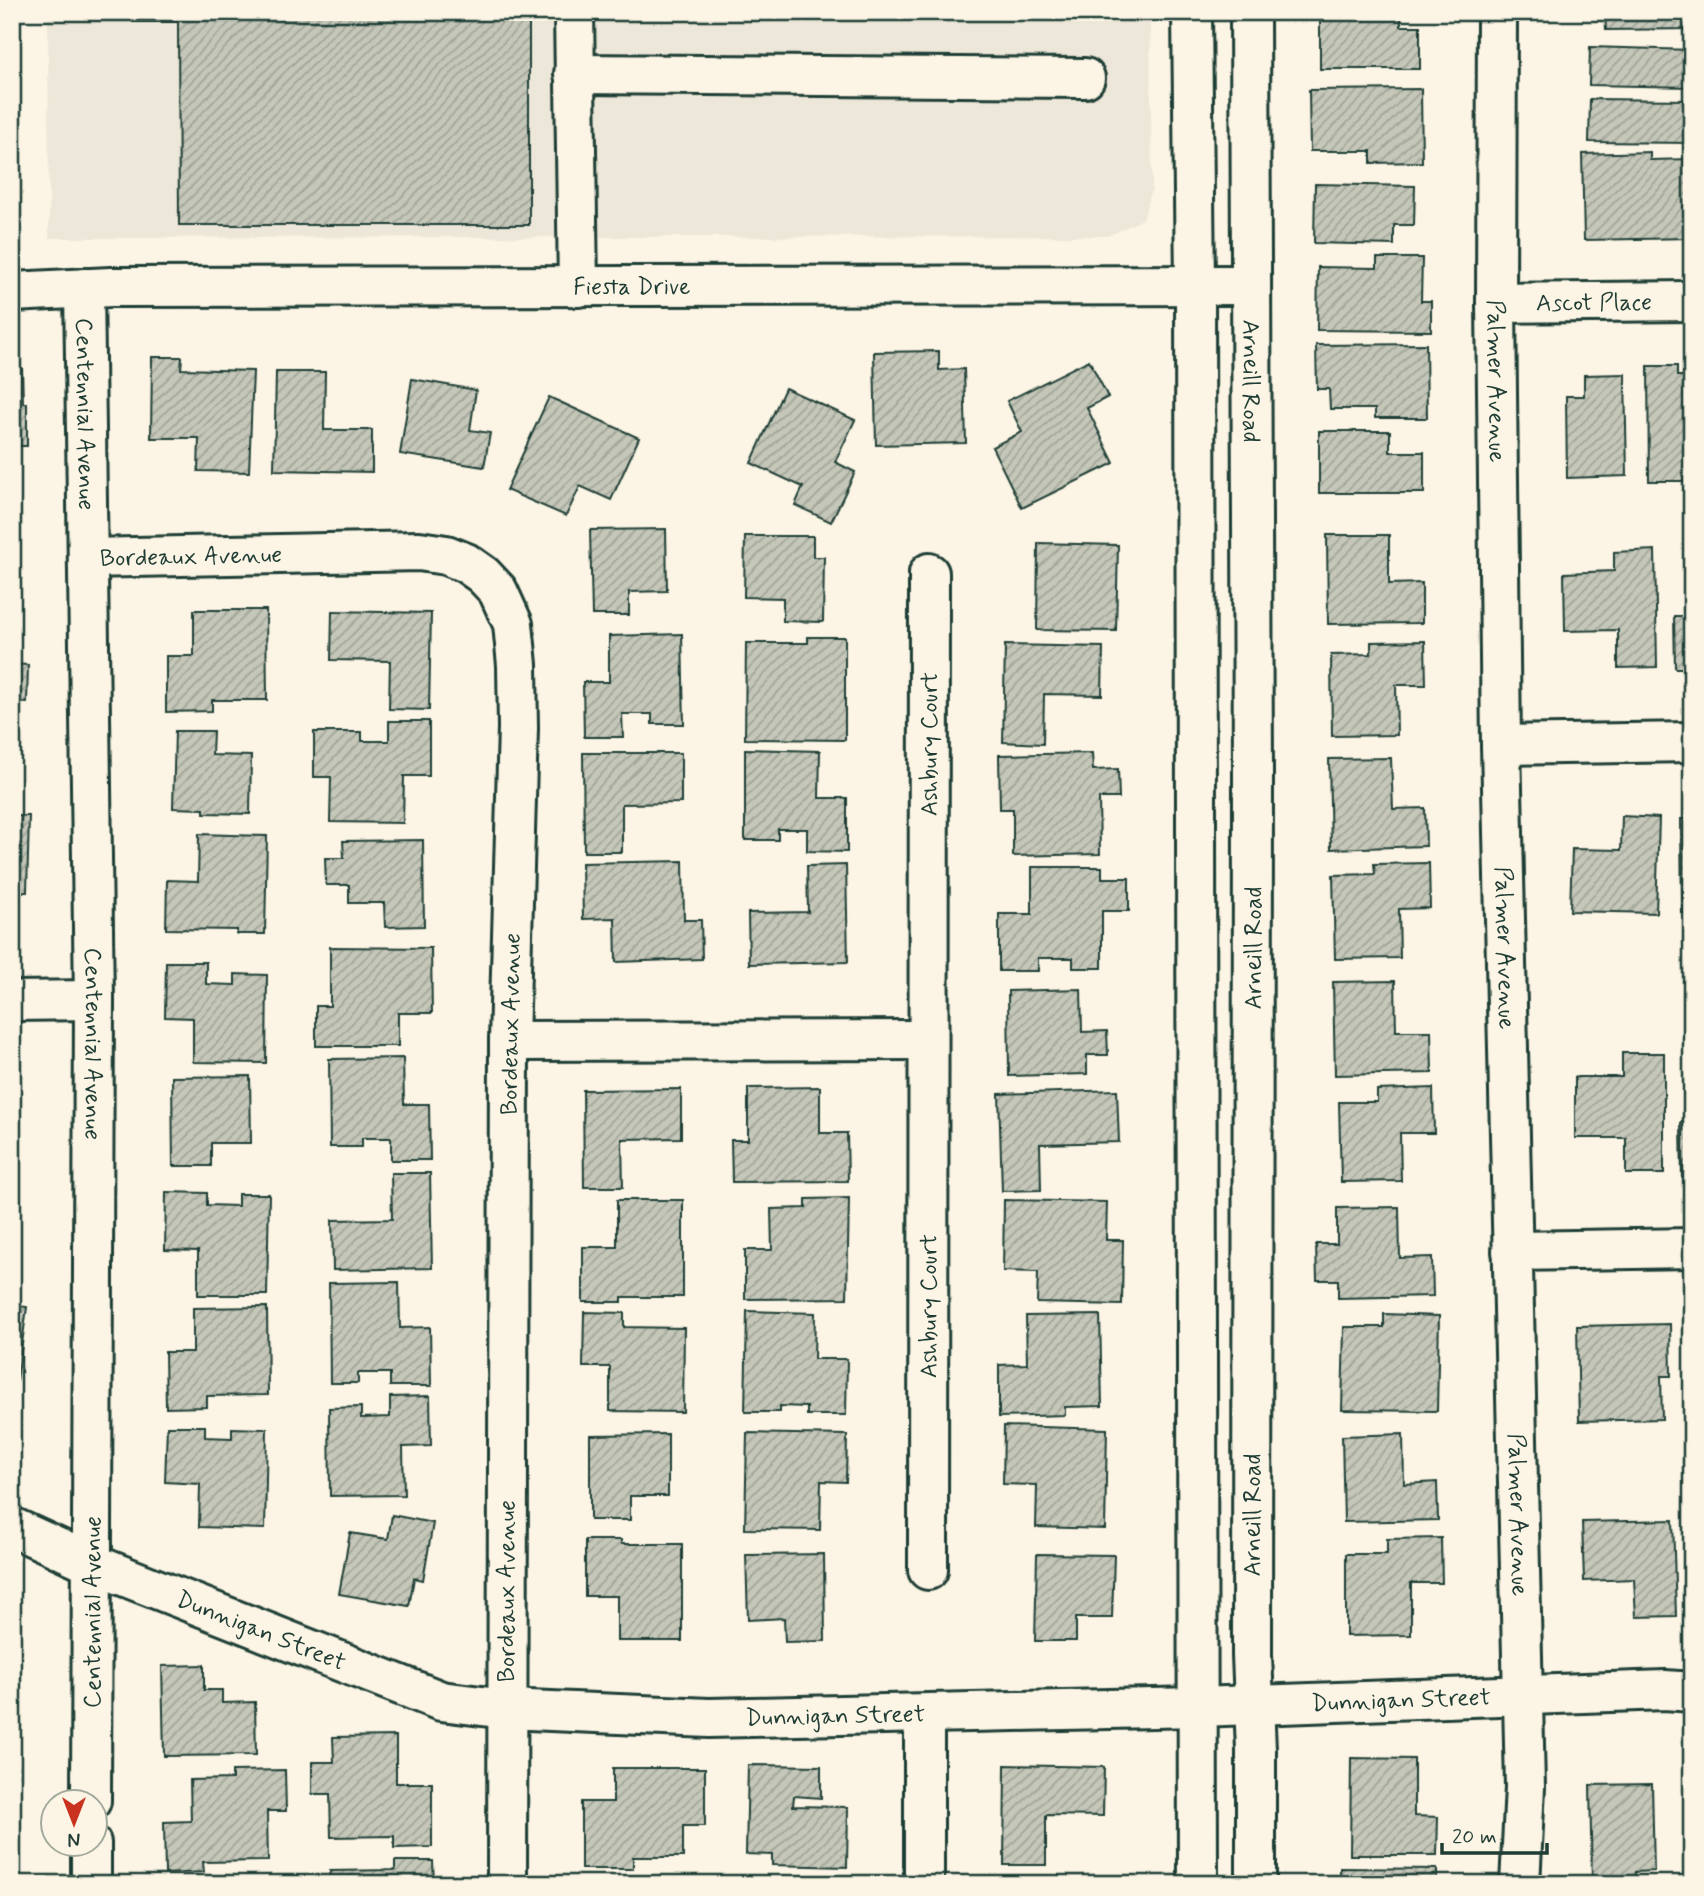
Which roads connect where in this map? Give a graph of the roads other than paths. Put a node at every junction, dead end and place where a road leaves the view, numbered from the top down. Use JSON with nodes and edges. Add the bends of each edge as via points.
{"nodes":[{"id":1,"x":574,"y":12,"type":"edge"},
{"id":2,"x":1192,"y":12,"type":"edge"},
{"id":3,"x":1250,"y":12,"type":"edge"},
{"id":4,"x":1497,"y":12,"type":"edge"},
{"id":5,"x":574,"y":74,"type":"junction"},
{"id":6,"x":1085,"y":78,"type":"dead end"},
{"id":7,"x":1195,"y":285,"type":"junction"},
{"id":8,"x":1251,"y":285,"type":"junction"},
{"id":9,"x":578,"y":286,"type":"junction"},
{"id":10,"x":84,"y":288,"type":"junction"},
{"id":11,"x":12,"y":292,"type":"edge"},
{"id":12,"x":1692,"y":301,"type":"edge"},
{"id":13,"x":1496,"y":303,"type":"junction"},
{"id":14,"x":88,"y":558,"type":"junction"},
{"id":15,"x":929,"y":573,"type":"dead end"},
{"id":16,"x":1692,"y":742,"type":"edge"},
{"id":17,"x":1501,"y":745,"type":"junction"},
{"id":18,"x":94,"y":1000,"type":"junction"},
{"id":19,"x":12,"y":1001,"type":"edge"},
{"id":20,"x":927,"y":1040,"type":"junction"},
{"id":21,"x":509,"y":1041,"type":"junction"},
{"id":22,"x":1692,"y":1248,"type":"edge"},
{"id":23,"x":1513,"y":1251,"type":"junction"},
{"id":24,"x":12,"y":1527,"type":"edge"},
{"id":25,"x":93,"y":1564,"type":"junction"},
{"id":26,"x":928,"y":1570,"type":"dead end"},
{"id":27,"x":1692,"y":1692,"type":"edge"},
{"id":28,"x":1522,"y":1696,"type":"junction"},
{"id":29,"x":1254,"y":1705,"type":"junction"},
{"id":30,"x":1198,"y":1707,"type":"junction"},
{"id":31,"x":506,"y":1709,"type":"junction"},
{"id":32,"x":924,"y":1714,"type":"junction"},
{"id":33,"x":91,"y":1787,"type":"edge"},
{"id":34,"x":91,"y":1857,"type":"edge"},
{"id":35,"x":91,"y":1884,"type":"edge"},
{"id":36,"x":507,"y":1884,"type":"edge"},
{"id":37,"x":924,"y":1884,"type":"edge"},
{"id":38,"x":1198,"y":1884,"type":"edge"},
{"id":39,"x":1256,"y":1884,"type":"edge"},
{"id":40,"x":1520,"y":1884,"type":"edge"}],
"edges":[{"from":1,"to":5,"type":"street"},
{"from":2,"to":7,"type":"street"},
{"from":3,"to":8,"type":"street","name":"Arneill Road"},
{"from":4,"to":13,"type":"street","name":"Palmer Avenue"},
{"from":5,"to":6,"type":"street"},
{"from":5,"to":9,"type":"street"},
{"from":7,"to":8,"type":"street","name":"Fiesta Drive"},
{"from":7,"to":9,"type":"street","name":"Fiesta Drive"},
{"from":7,"to":30,"type":"street"},
{"from":8,"to":29,"type":"street","name":"Arneill Road"},
{"from":9,"to":10,"type":"street","name":"Fiesta Drive"},
{"from":10,"to":11,"type":"street","name":"Fiesta Drive"},
{"from":10,"to":14,"type":"street","name":"Centennial Avenue"},
{"from":12,"to":13,"type":"street","name":"Ascot Place"},
{"from":13,"to":17,"type":"street","name":"Palmer Avenue"},
{"from":14,"to":18,"type":"street","name":"Centennial Avenue"},
{"from":14,"to":21,"type":"street","name":"Bordeaux Avenue","via":[[419,551],[466,563],[498,591],[513,624],[517,665]]},
{"from":15,"to":20,"type":"street","name":"Ashbury Court"},
{"from":16,"to":17,"type":"street"},
{"from":17,"to":23,"type":"street","name":"Palmer Avenue"},
{"from":18,"to":19,"type":"street"},
{"from":18,"to":25,"type":"street","name":"Centennial Avenue"},
{"from":20,"to":21,"type":"street"},
{"from":20,"to":26,"type":"street","name":"Ashbury Court"},
{"from":21,"to":31,"type":"street","name":"Bordeaux Avenue"},
{"from":22,"to":23,"type":"street"},
{"from":23,"to":28,"type":"street","name":"Palmer Avenue"},
{"from":24,"to":25,"type":"street","name":"Dunnigan Street"},
{"from":25,"to":31,"type":"street","name":"Dunnigan Street","via":[[441,1701]]},
{"from":25,"to":33,"type":"street","name":"Centennial Avenue"},
{"from":27,"to":28,"type":"street","name":"Dunnigan Street"},
{"from":28,"to":29,"type":"street","name":"Dunnigan Street"},
{"from":28,"to":40,"type":"street","name":"Palmer Avenue","via":[[1525,1787]]},
{"from":29,"to":30,"type":"street","name":"Dunnigan Street"},
{"from":29,"to":39,"type":"street","name":"Arneill Road"},
{"from":30,"to":32,"type":"street","name":"Dunnigan Street"},
{"from":30,"to":38,"type":"street"},
{"from":31,"to":32,"type":"street","name":"Dunnigan Street","via":[[709,1718]]},
{"from":31,"to":36,"type":"street","name":"Bordeaux Avenue"},
{"from":32,"to":37,"type":"street"},
{"from":34,"to":35,"type":"street"}]}
